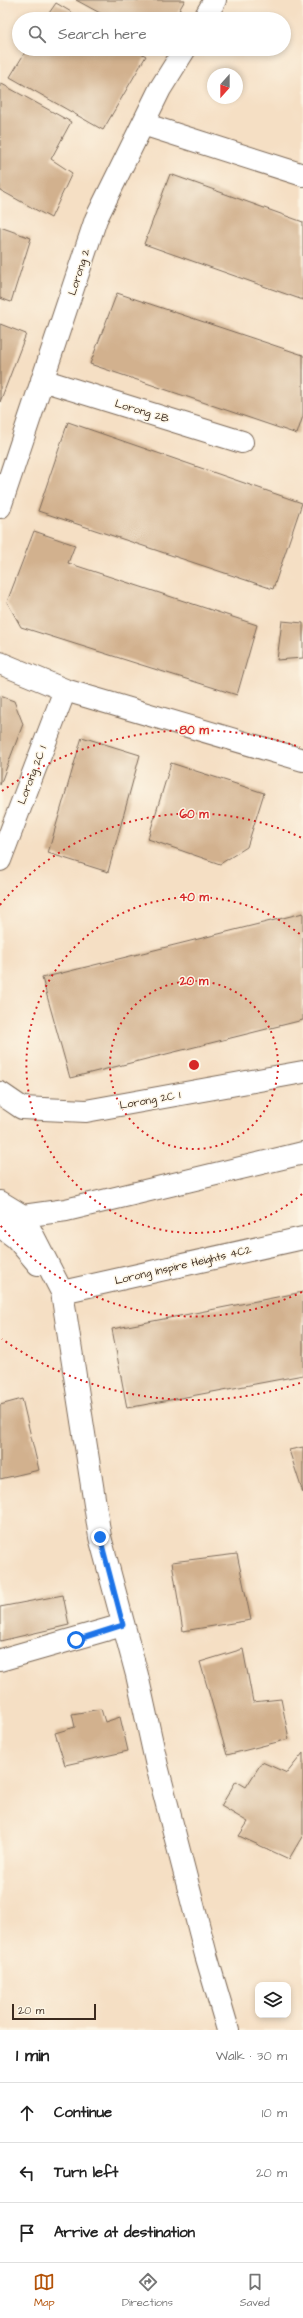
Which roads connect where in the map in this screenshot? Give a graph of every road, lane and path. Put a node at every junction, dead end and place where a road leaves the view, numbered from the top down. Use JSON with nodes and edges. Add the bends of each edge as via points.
{"nodes":[{"id":1,"x":216,"y":0,"type":"edge"},
{"id":2,"x":208,"y":12,"type":"edge"},
{"id":3,"x":181,"y":56,"type":"edge"},
{"id":4,"x":143,"y":124,"type":"junction"},
{"id":5,"x":303,"y":175,"type":"edge"},
{"id":6,"x":42,"y":380,"type":"junction"},
{"id":7,"x":242,"y":442,"type":"dead end"},
{"id":8,"x":0,"y":507,"type":"edge"},
{"id":9,"x":0,"y":663,"type":"edge"},
{"id":10,"x":65,"y":690,"type":"junction"},
{"id":11,"x":303,"y":760,"type":"edge"},
{"id":12,"x":5,"y":832,"type":"edge"},
{"id":13,"x":0,"y":860,"type":"edge"},
{"id":14,"x":303,"y":1072,"type":"edge"},
{"id":15,"x":0,"y":1093,"type":"edge"},
{"id":16,"x":303,"y":1153,"type":"edge"},
{"id":17,"x":0,"y":1202,"type":"edge"},
{"id":18,"x":23,"y":1216,"type":"junction"},
{"id":19,"x":0,"y":1225,"type":"edge"},
{"id":20,"x":303,"y":1238,"type":"edge"},
{"id":21,"x":62,"y":1292,"type":"junction"},
{"id":22,"x":123,"y":1625,"type":"junction"},
{"id":23,"x":0,"y":1660,"type":"edge"},
{"id":24,"x":228,"y":2030,"type":"edge"}],
"edges":[{"from":1,"to":2,"type":"street"},
{"from":3,"to":4,"type":"street","name":"Lorong 2","via":[[160,89]]},
{"from":4,"to":5,"type":"street"},
{"from":4,"to":6,"type":"street","name":"Lorong 2","via":[[96,219]]},
{"from":6,"to":7,"type":"street","name":"Lorong 2B"},
{"from":6,"to":8,"type":"street","name":"Lorong 2"},
{"from":9,"to":10,"type":"street"},
{"from":10,"to":11,"type":"street"},
{"from":10,"to":12,"type":"street","name":"Lorong 2C 1"},
{"from":12,"to":13,"type":"street","name":"Lorong 2C 1"},
{"from":14,"to":15,"type":"street","name":"Lorong 2C 1","via":[[86,1111],[22,1108]]},
{"from":16,"to":18,"type":"street","via":[[66,1210]]},
{"from":17,"to":18,"type":"street"},
{"from":18,"to":19,"type":"street"},
{"from":18,"to":21,"type":"street"},
{"from":19,"to":21,"type":"street","via":[[16,1238]]},
{"from":20,"to":21,"type":"street","name":"Lorong Inspire Heights 4C2"},
{"from":21,"to":22,"type":"street","via":[[100,1537]]},
{"from":22,"to":23,"type":"street"},
{"from":22,"to":24,"type":"street","via":[[202,1940]]}]}
